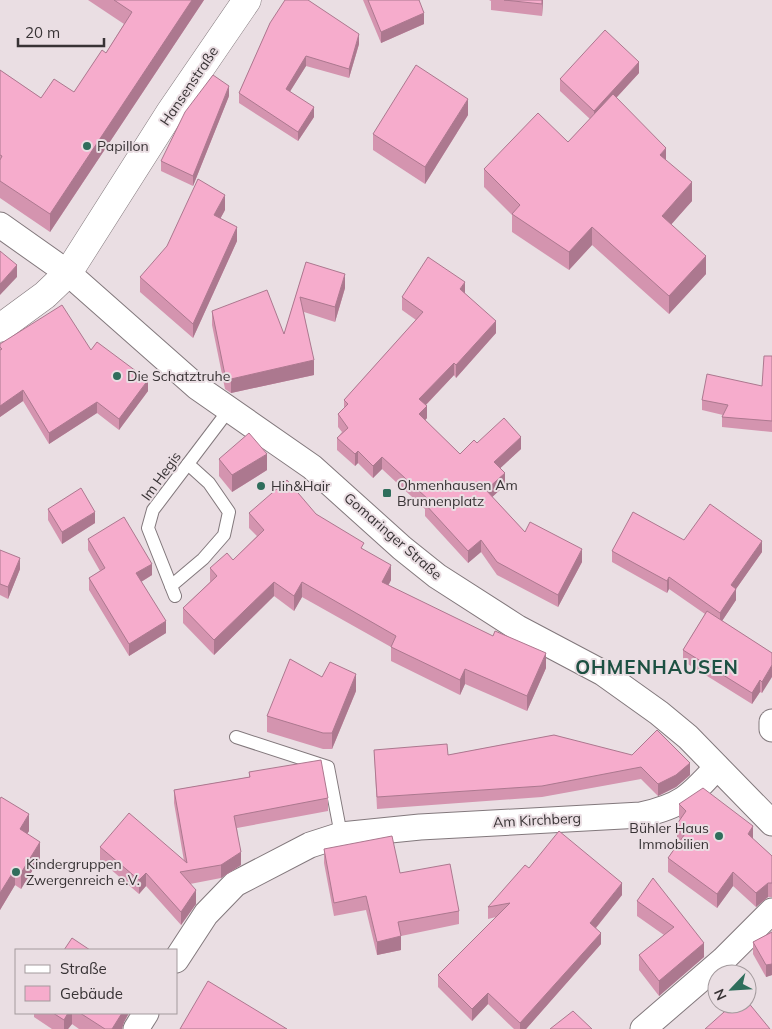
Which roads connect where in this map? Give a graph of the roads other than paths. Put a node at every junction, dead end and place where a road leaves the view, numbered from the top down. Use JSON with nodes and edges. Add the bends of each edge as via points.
{"nodes":[{"id":1,"x":247,"y":0,"type":"edge"},
{"id":2,"x":0,"y":225,"type":"edge"},
{"id":3,"x":68,"y":273,"type":"junction"},
{"id":4,"x":0,"y":328,"type":"edge"},
{"id":5,"x":228,"y":411,"type":"junction"},
{"id":6,"x":188,"y":464,"type":"junction"},
{"id":7,"x":772,"y":722,"type":"edge"},
{"id":8,"x":772,"y":729,"type":"edge"},
{"id":9,"x":236,"y":737,"type":"dead end"},
{"id":10,"x":717,"y":767,"type":"junction"},
{"id":11,"x":772,"y":823,"type":"edge"},
{"id":12,"x":341,"y":835,"type":"junction"},
{"id":13,"x":772,"y":911,"type":"edge"},
{"id":14,"x":178,"y":957,"type":"edge"},
{"id":15,"x":145,"y":1014,"type":"edge"},
{"id":16,"x":136,"y":1029,"type":"edge"},
{"id":17,"x":643,"y":1029,"type":"edge"}],
"edges":[{"from":1,"to":3,"type":"street","name":"Hansenstraße","via":[[169,114]]},
{"from":2,"to":3,"type":"street","name":"Gomaringer Straße"},
{"from":3,"to":4,"type":"street","name":"Hansenstraße","via":[[45,295]]},
{"from":3,"to":5,"type":"street","name":"Gomaringer Straße"},
{"from":5,"to":6,"type":"lane","name":"Im Hegis"},
{"from":5,"to":10,"type":"street","name":"Gomaringer Straße","via":[[312,467],[402,548],[452,586],[518,628],[632,692],[680,731]]},
{"from":6,"to":6,"type":"lane","name":"Im Hegis","via":[[153,510],[148,528],[173,591],[224,535],[228,512],[208,483]]},
{"from":7,"to":8,"type":"street"},
{"from":9,"to":12,"type":"lane","via":[[328,767]]},
{"from":10,"to":11,"type":"street","name":"Gomaringer Straße"},
{"from":10,"to":12,"type":"street","name":"Am Kirchberg","via":[[692,794],[675,806],[641,815],[420,827]]},
{"from":12,"to":14,"type":"street","name":"Am Kirchberg","via":[[310,846],[235,884],[206,914]]},
{"from":13,"to":17,"type":"street","via":[[723,960]]},
{"from":15,"to":16,"type":"street"}]}
